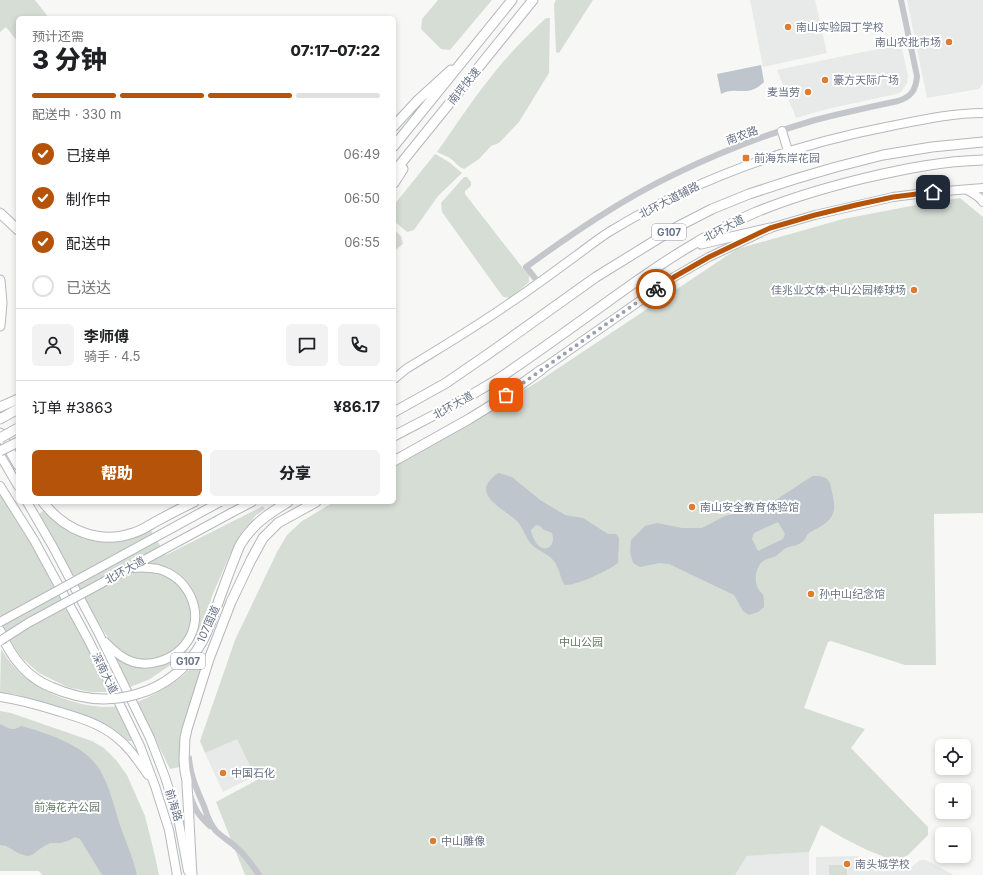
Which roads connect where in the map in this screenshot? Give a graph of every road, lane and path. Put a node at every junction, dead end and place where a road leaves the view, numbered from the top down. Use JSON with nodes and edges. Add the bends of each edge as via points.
{"nodes":[{"id":1,"x":512,"y":0,"type":"edge"},
{"id":2,"x":533,"y":0,"type":"edge"},
{"id":3,"x":901,"y":0,"type":"edge"},
{"id":4,"x":468,"y":54,"type":"junction"},
{"id":5,"x":983,"y":107,"type":"edge"},
{"id":6,"x":967,"y":113,"type":"junction"},
{"id":7,"x":983,"y":113,"type":"edge"},
{"id":8,"x":396,"y":124,"type":"edge"},
{"id":9,"x":782,"y":131,"type":"junction"},
{"id":10,"x":422,"y":139,"type":"junction"},
{"id":11,"x":983,"y":142,"type":"edge"},
{"id":12,"x":396,"y":144,"type":"edge"},
{"id":13,"x":788,"y":151,"type":"junction"},
{"id":14,"x":983,"y":160,"type":"edge"},
{"id":15,"x":396,"y":170,"type":"edge"},
{"id":16,"x":396,"y":180,"type":"edge"},
{"id":17,"x":983,"y":188,"type":"edge"},
{"id":18,"x":964,"y":189,"type":"junction"},
{"id":19,"x":983,"y":202,"type":"edge"},
{"id":20,"x":0,"y":213,"type":"edge"},
{"id":21,"x":16,"y":228,"type":"edge"},
{"id":22,"x":770,"y":228,"type":"junction"},
{"id":23,"x":688,"y":247,"type":"junction"},
{"id":24,"x":0,"y":280,"type":"edge"},
{"id":25,"x":539,"y":283,"type":"junction"},
{"id":26,"x":0,"y":326,"type":"edge"},
{"id":27,"x":541,"y":370,"type":"joint"},
{"id":28,"x":396,"y":377,"type":"edge"},
{"id":29,"x":16,"y":400,"type":"edge"},
{"id":30,"x":0,"y":408,"type":"edge"},
{"id":31,"x":16,"y":410,"type":"edge"},
{"id":32,"x":396,"y":411,"type":"edge"},
{"id":33,"x":0,"y":419,"type":"edge"},
{"id":34,"x":0,"y":425,"type":"edge"},
{"id":35,"x":16,"y":429,"type":"edge"},
{"id":36,"x":396,"y":435,"type":"edge"},
{"id":37,"x":2,"y":438,"type":"edge"},
{"id":38,"x":16,"y":443,"type":"edge"},
{"id":39,"x":0,"y":452,"type":"edge"},
{"id":40,"x":0,"y":455,"type":"edge"},
{"id":41,"x":396,"y":460,"type":"edge"},
{"id":42,"x":16,"y":462,"type":"edge"},
{"id":43,"x":16,"y":483,"type":"edge"},
{"id":44,"x":0,"y":486,"type":"edge"},
{"id":45,"x":28,"y":504,"type":"edge"},
{"id":46,"x":45,"y":504,"type":"edge"},
{"id":47,"x":190,"y":504,"type":"edge"},
{"id":48,"x":216,"y":504,"type":"edge"},
{"id":49,"x":248,"y":504,"type":"edge"},
{"id":50,"x":285,"y":504,"type":"edge"},
{"id":51,"x":312,"y":504,"type":"edge"},
{"id":52,"x":130,"y":568,"type":"junction"},
{"id":53,"x":0,"y":622,"type":"edge"},
{"id":54,"x":0,"y":631,"type":"edge"},
{"id":55,"x":99,"y":634,"type":"junction"},
{"id":56,"x":0,"y":641,"type":"edge"},
{"id":57,"x":0,"y":697,"type":"edge"},
{"id":58,"x":150,"y":738,"type":"joint"},
{"id":59,"x":189,"y":758,"type":"dead end"},
{"id":60,"x":187,"y":785,"type":"junction"},
{"id":61,"x":155,"y":786,"type":"junction"},
{"id":62,"x":216,"y":830,"type":"junction"},
{"id":63,"x":177,"y":875,"type":"edge"},
{"id":64,"x":191,"y":875,"type":"edge"},
{"id":65,"x":259,"y":875,"type":"edge"}],
"edges":[{"from":1,"to":4,"type":"highway","name":"南坪快速"},
{"from":2,"to":10,"type":"highway","name":"南坪快速"},
{"from":3,"to":9,"type":"street","name":"南农路","via":[[917,76],[909,96]]},
{"from":4,"to":8,"type":"highway","via":[[432,86]]},
{"from":4,"to":12,"type":"highway","name":"南坪快速"},
{"from":5,"to":6,"type":"main road"},
{"from":6,"to":7,"type":"main road","name":"北环大道辅路"},
{"from":6,"to":13,"type":"main road","name":"北环大道辅路","via":[[867,130]]},
{"from":9,"to":13,"type":"main road"},
{"from":9,"to":25,"type":"street","name":"南农路","via":[[699,163],[632,197],[594,220],[526,267]]},
{"from":10,"to":15,"type":"highway","name":"南坪快速"},
{"from":10,"to":16,"type":"highway"},
{"from":11,"to":32,"type":"highway","name":"北环大道","number":"G107","via":[[883,155],[775,185],[712,209],[677,227],[596,277],[446,383]]},
{"from":13,"to":25,"type":"main road","name":"北环大道辅路","via":[[720,175],[637,216],[608,233]]},
{"from":14,"to":23,"type":"highway","name":"北环大道","number":"G107","via":[[934,164],[840,184],[754,213]]},
{"from":17,"to":18,"type":"main road"},
{"from":18,"to":19,"type":"main road","via":[[975,194]]},
{"from":18,"to":22,"type":"main road","via":[[893,197]]},
{"from":20,"to":21,"type":"highway"},
{"from":22,"to":23,"type":"highway"},
{"from":22,"to":27,"type":"main road","via":[[674,277]]},
{"from":23,"to":36,"type":"highway","name":"北环大道","number":"G107","via":[[502,376]]},
{"from":24,"to":26,"type":"highway"},
{"from":25,"to":28,"type":"main road","name":"北环大道辅路"},
{"from":27,"to":41,"type":"highway","via":[[495,403]]},
{"from":29,"to":30,"type":"highway"},
{"from":31,"to":33,"type":"highway"},
{"from":34,"to":37,"type":"highway"},
{"from":35,"to":37,"type":"highway","bridge":true},
{"from":37,"to":42,"type":"highway"},
{"from":38,"to":39,"type":"highway","bridge":true},
{"from":40,"to":43,"type":"main road"},
{"from":44,"to":61,"type":"main road","name":"深南大道","via":[[34,540],[89,641],[140,746]]},
{"from":45,"to":55,"type":"main road","name":"深南大道"},
{"from":46,"to":47,"type":"highway","via":[[52,513],[82,533],[116,537],[134,533]]},
{"from":48,"to":53,"type":"main road","name":"北环大道","bridge":true},
{"from":49,"to":52,"type":"main road","name":"北环大道","bridge":true},
{"from":50,"to":54,"type":"highway","name":"107国道","number":"G107","bridge":true,"via":[[259,521],[240,545],[210,624],[190,659],[176,673],[148,690],[119,698],[98,699],[68,694],[31,676],[6,645]]},
{"from":51,"to":60,"type":"highway","via":[[278,523],[263,538],[231,602],[189,720],[184,760]]},
{"from":52,"to":55,"type":"main road","via":[[158,569],[171,574],[181,582],[194,604],[195,617],[190,637],[165,660],[138,663],[121,656]]},
{"from":52,"to":56,"type":"main road","name":"北环大道","bridge":true},
{"from":55,"to":58,"type":"main road","name":"深南大道"},
{"from":57,"to":61,"type":"main road","via":[[64,713],[104,729],[130,750]]},
{"from":58,"to":64,"type":"main road","name":"前海路","via":[[178,818]]},
{"from":59,"to":62,"type":"street","via":[[194,782],[208,819]]},
{"from":60,"to":62,"type":"street","via":[[195,810]]},
{"from":60,"to":64,"type":"highway"},
{"from":61,"to":63,"type":"main road","name":"深南大道","via":[[169,830]]},
{"from":62,"to":65,"type":"street","via":[[237,848]]}]}
